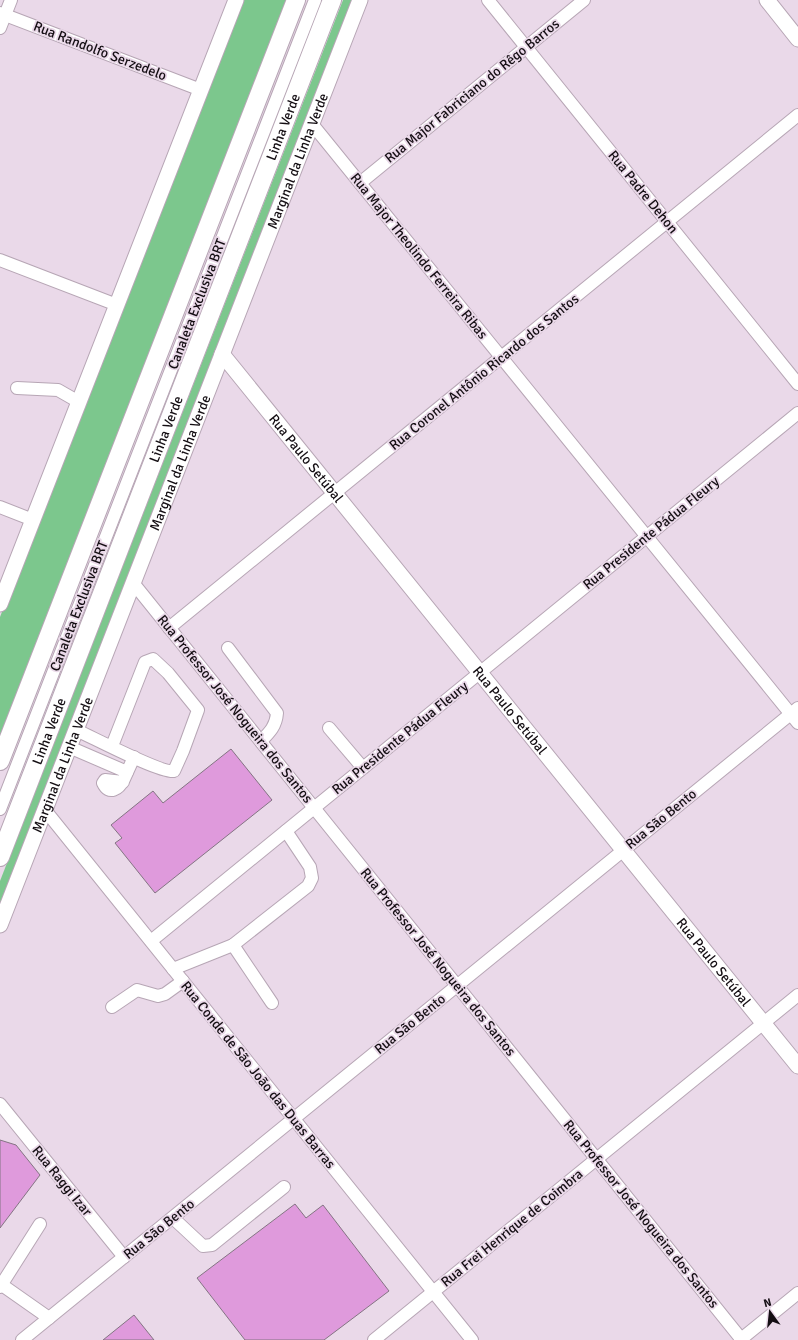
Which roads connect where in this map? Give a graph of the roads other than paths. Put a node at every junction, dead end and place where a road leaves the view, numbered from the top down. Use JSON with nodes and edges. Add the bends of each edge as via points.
{"nodes":[{"id":1,"x":11,"y":0,"type":"edge"},
{"id":2,"x":236,"y":0,"type":"edge"},
{"id":3,"x":296,"y":0,"type":"edge"},
{"id":4,"x":315,"y":0,"type":"edge"},
{"id":5,"x":332,"y":0,"type":"edge"},
{"id":6,"x":360,"y":0,"type":"edge"},
{"id":7,"x":488,"y":0,"type":"edge"},
{"id":8,"x":584,"y":0,"type":"edge"},
{"id":9,"x":767,"y":0,"type":"edge"},
{"id":10,"x":3,"y":14,"type":"edge"},
{"id":11,"x":0,"y":28,"type":"edge"},
{"id":12,"x":798,"y":39,"type":"edge"},
{"id":13,"x":526,"y":47,"type":"junction"},
{"id":14,"x":201,"y":90,"type":"junction"},
{"id":15,"x":798,"y":115,"type":"edge"},
{"id":16,"x":312,"y":124,"type":"junction"},
{"id":17,"x":360,"y":183,"type":"junction"},
{"id":18,"x":667,"y":222,"type":"junction"},
{"id":19,"x":0,"y":260,"type":"edge"},
{"id":20,"x":117,"y":305,"type":"junction"},
{"id":21,"x":222,"y":354,"type":"junction"},
{"id":22,"x":501,"y":357,"type":"junction"},
{"id":23,"x":798,"y":384,"type":"edge"},
{"id":24,"x":17,"y":388,"type":"dead end"},
{"id":25,"x":79,"y":402,"type":"junction"},
{"id":26,"x":798,"y":413,"type":"edge"},
{"id":27,"x":335,"y":493,"type":"junction"},
{"id":28,"x":0,"y":507,"type":"edge"},
{"id":29,"x":33,"y":520,"type":"junction"},
{"id":30,"x":647,"y":536,"type":"junction"},
{"id":31,"x":134,"y":584,"type":"junction"},
{"id":32,"x":0,"y":604,"type":"edge"},
{"id":33,"x":170,"y":628,"type":"junction"},
{"id":34,"x":228,"y":648,"type":"dead end"},
{"id":35,"x":480,"y":672,"type":"junction"},
{"id":36,"x":795,"y":715,"type":"edge"},
{"id":37,"x":329,"y":728,"type":"dead end"},
{"id":38,"x":76,"y":730,"type":"junction"},
{"id":39,"x":261,"y":741,"type":"junction"},
{"id":40,"x":112,"y":746,"type":"junction"},
{"id":41,"x":69,"y":747,"type":"junction"},
{"id":42,"x":134,"y":757,"type":"junction"},
{"id":43,"x":0,"y":761,"type":"edge"},
{"id":44,"x":364,"y":768,"type":"junction"},
{"id":45,"x":0,"y":808,"type":"edge"},
{"id":46,"x":314,"y":808,"type":"junction"},
{"id":47,"x":45,"y":810,"type":"junction"},
{"id":48,"x":286,"y":831,"type":"junction"},
{"id":49,"x":624,"y":850,"type":"junction"},
{"id":50,"x":0,"y":857,"type":"edge"},
{"id":51,"x":0,"y":925,"type":"edge"},
{"id":52,"x":151,"y":941,"type":"junction"},
{"id":53,"x":234,"y":945,"type":"junction"},
{"id":54,"x":173,"y":969,"type":"junction"},
{"id":55,"x":183,"y":981,"type":"junction"},
{"id":56,"x":457,"y":986,"type":"junction"},
{"id":57,"x":798,"y":996,"type":"edge"},
{"id":58,"x":272,"y":1003,"type":"dead end"},
{"id":59,"x":112,"y":1007,"type":"dead end"},
{"id":60,"x":764,"y":1023,"type":"junction"},
{"id":61,"x":798,"y":1066,"type":"edge"},
{"id":62,"x":0,"y":1104,"type":"edge"},
{"id":63,"x":294,"y":1119,"type":"junction"},
{"id":64,"x":597,"y":1159,"type":"junction"},
{"id":65,"x":284,"y":1187,"type":"dead end"},
{"id":66,"x":173,"y":1218,"type":"junction"},
{"id":67,"x":40,"y":1224,"type":"dead end"},
{"id":68,"x":124,"y":1257,"type":"junction"},
{"id":69,"x":1,"y":1286,"type":"edge"},
{"id":70,"x":433,"y":1292,"type":"junction"},
{"id":71,"x":798,"y":1293,"type":"edge"},
{"id":72,"x":49,"y":1318,"type":"junction"},
{"id":73,"x":22,"y":1340,"type":"edge"},
{"id":74,"x":374,"y":1340,"type":"edge"},
{"id":75,"x":472,"y":1340,"type":"edge"},
{"id":76,"x":741,"y":1340,"type":"edge"}],
"edges":[{"from":1,"to":10,"type":"street"},
{"from":2,"to":14,"type":"main road"},
{"from":3,"to":43,"type":"highway"},
{"from":4,"to":45,"type":"street","name":"Canaleta Exclusiva BRT"},
{"from":5,"to":50,"type":"highway","name":"Linha Verde"},
{"from":6,"to":16,"type":"main road","name":"Marginal da Linha Verde"},
{"from":7,"to":13,"type":"street","name":"Rua Padre Dehon"},
{"from":8,"to":13,"type":"street","name":"Rua Major Fabriciano do Rêgo Barros"},
{"from":9,"to":12,"type":"main road"},
{"from":10,"to":11,"type":"street"},
{"from":10,"to":14,"type":"street","name":"Rua Randolfo Serzedelo"},
{"from":13,"to":17,"type":"street","name":"Rua Major Fabriciano do Rêgo Barros"},
{"from":13,"to":18,"type":"street","name":"Rua Padre Dehon"},
{"from":14,"to":20,"type":"main road"},
{"from":15,"to":18,"type":"street","name":"Rua Coronel Antônio Ricardo dos Santos"},
{"from":16,"to":17,"type":"street","name":"Rua Major Theolindo Ferreira Ribas"},
{"from":16,"to":21,"type":"main road","name":"Marginal da Linha Verde"},
{"from":17,"to":22,"type":"street","name":"Rua Major Theolindo Ferreira Ribas"},
{"from":18,"to":22,"type":"street","name":"Rua Coronel Antônio Ricardo dos Santos"},
{"from":18,"to":23,"type":"street","name":"Rua Padre Dehon"},
{"from":19,"to":20,"type":"street"},
{"from":20,"to":25,"type":"main road"},
{"from":21,"to":27,"type":"main road","name":"Rua Paulo Setúbal"},
{"from":21,"to":31,"type":"main road","name":"Marginal da Linha Verde"},
{"from":22,"to":27,"type":"street","name":"Rua Coronel Antônio Ricardo dos Santos"},
{"from":22,"to":30,"type":"street","name":"Rua Major Theolindo Ferreira Ribas"},
{"from":24,"to":25,"type":"street","via":[[58,390]]},
{"from":25,"to":29,"type":"main road"},
{"from":26,"to":30,"type":"street","name":"Rua Presidente Pádua Fleury"},
{"from":27,"to":33,"type":"street","name":"Rua Coronel Antônio Ricardo dos Santos"},
{"from":27,"to":35,"type":"main road","name":"Rua Paulo Setúbal"},
{"from":28,"to":29,"type":"street"},
{"from":29,"to":32,"type":"main road"},
{"from":30,"to":35,"type":"street","name":"Rua Presidente Pádua Fleury"},
{"from":30,"to":36,"type":"street","name":"Rua Major Theolindo Ferreira Ribas"},
{"from":31,"to":33,"type":"street","name":"Rua Professor José Nogueira dos Santos"},
{"from":31,"to":38,"type":"main road","name":"Marginal da Linha Verde"},
{"from":33,"to":39,"type":"street","name":"Rua Professor José Nogueira dos Santos"},
{"from":34,"to":39,"type":"street","via":[[277,713],[272,730]]},
{"from":35,"to":44,"type":"street","name":"Rua Presidente Pádua Fleury"},
{"from":35,"to":49,"type":"main road","name":"Rua Paulo Setúbal"},
{"from":36,"to":49,"type":"street","name":"Rua São Bento"},
{"from":37,"to":44,"type":"street"},
{"from":38,"to":40,"type":"street"},
{"from":38,"to":41,"type":"main road","name":"Marginal da Linha Verde"},
{"from":39,"to":46,"type":"street","name":"Rua Professor José Nogueira dos Santos"},
{"from":40,"to":42,"type":"street"},
{"from":40,"to":42,"type":"street","via":[[145,662],[153,659],[198,710],[176,768],[170,772]]},
{"from":41,"to":42,"type":"street","via":[[125,777]]},
{"from":41,"to":47,"type":"main road","name":"Marginal da Linha Verde"},
{"from":44,"to":46,"type":"street","name":"Rua Presidente Pádua Fleury"},
{"from":46,"to":48,"type":"street","name":"Rua Presidente Pádua Fleury"},
{"from":46,"to":56,"type":"street","name":"Rua Professor José Nogueira dos Santos"},
{"from":47,"to":51,"type":"main road","name":"Marginal da Linha Verde"},
{"from":47,"to":52,"type":"street","name":"Rua Conde de São João das Duas Barras"},
{"from":48,"to":52,"type":"street","name":"Rua Presidente Pádua Fleury"},
{"from":48,"to":53,"type":"street","via":[[310,867],[312,878],[308,886]]},
{"from":49,"to":56,"type":"street","name":"Rua São Bento"},
{"from":49,"to":60,"type":"main road","name":"Rua Paulo Setúbal"},
{"from":52,"to":54,"type":"street","name":"Rua Conde de São João das Duas Barras"},
{"from":53,"to":54,"type":"street"},
{"from":53,"to":58,"type":"street"},
{"from":54,"to":55,"type":"street","name":"Rua Conde de São João das Duas Barras"},
{"from":55,"to":59,"type":"street","via":[[166,994],[158,996],[137,990]]},
{"from":55,"to":63,"type":"street","name":"Rua Conde de São João das Duas Barras"},
{"from":56,"to":63,"type":"street","name":"Rua São Bento"},
{"from":56,"to":64,"type":"street","name":"Rua Professor José Nogueira dos Santos"},
{"from":57,"to":60,"type":"street","name":"Rua Frei Henrique de Coimbra"},
{"from":60,"to":61,"type":"main road","name":"Rua Paulo Setúbal"},
{"from":60,"to":64,"type":"street","name":"Rua Frei Henrique de Coimbra"},
{"from":62,"to":68,"type":"street","name":"Rua Raggi Izar"},
{"from":63,"to":66,"type":"street","name":"Rua São Bento"},
{"from":63,"to":70,"type":"street","name":"Rua Conde de São João das Duas Barras"},
{"from":64,"to":70,"type":"street","name":"Rua Frei Henrique de Coimbra"},
{"from":64,"to":76,"type":"street","name":"Rua Professor José Nogueira dos Santos"},
{"from":65,"to":66,"type":"street","via":[[212,1245],[203,1246]]},
{"from":66,"to":68,"type":"street","name":"Rua São Bento"},
{"from":67,"to":69,"type":"street"},
{"from":68,"to":72,"type":"street","name":"Rua São Bento"},
{"from":69,"to":72,"type":"street"},
{"from":70,"to":74,"type":"street","name":"Rua Frei Henrique de Coimbra"},
{"from":70,"to":75,"type":"street","name":"Rua Conde de São João das Duas Barras"},
{"from":71,"to":76,"type":"street"},
{"from":72,"to":73,"type":"street","name":"Rua São Bento"}]}
